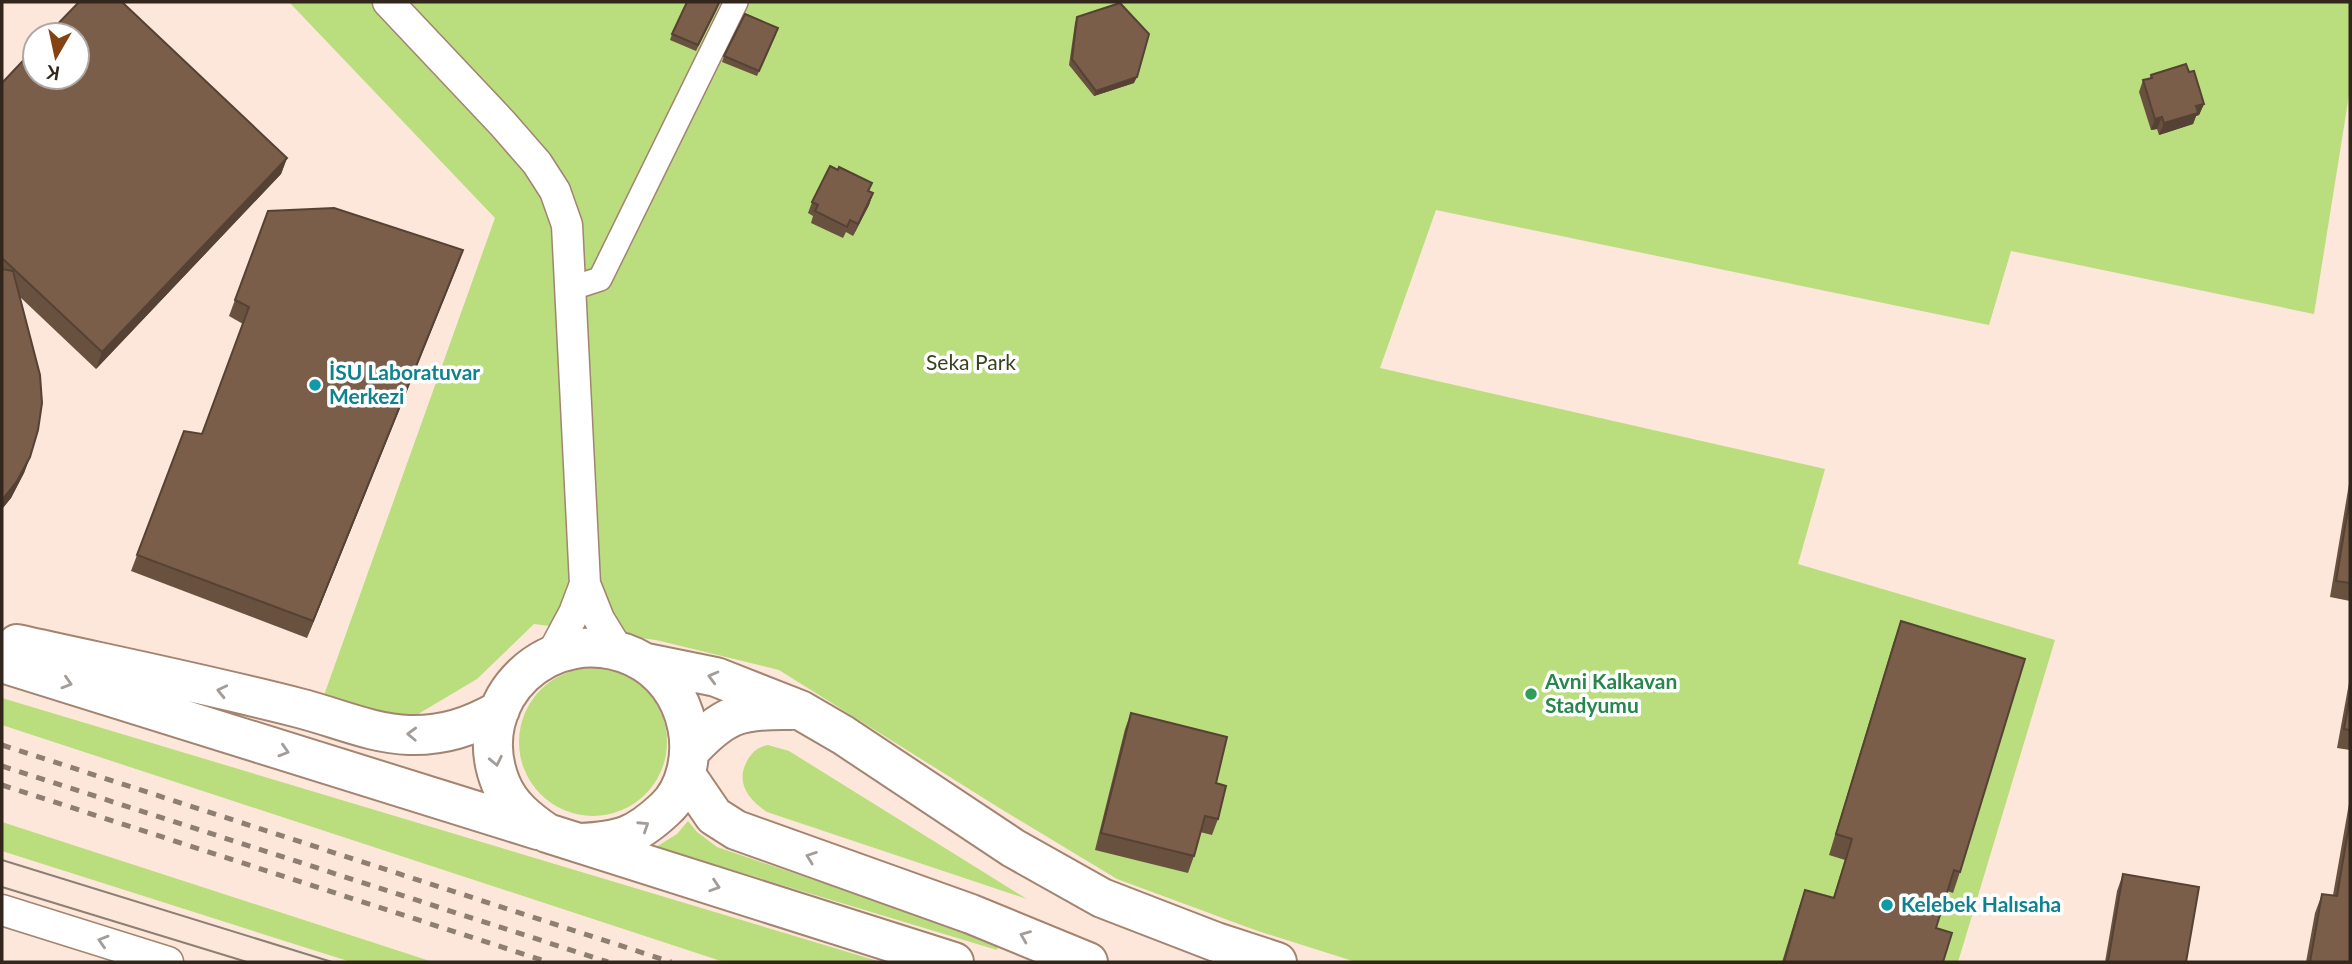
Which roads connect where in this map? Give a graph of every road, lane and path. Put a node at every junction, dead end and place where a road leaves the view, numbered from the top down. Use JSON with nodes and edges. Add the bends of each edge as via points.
{"nodes":[{"id":1,"x":388,"y":2,"type":"edge"},
{"id":2,"x":736,"y":2,"type":"edge"},
{"id":3,"x":572,"y":288,"type":"junction"},
{"id":4,"x":585,"y":584,"type":"junction"},
{"id":5,"x":2,"y":640,"type":"edge"},
{"id":6,"x":551,"y":656,"type":"junction"},
{"id":7,"x":633,"y":657,"type":"junction"},
{"id":8,"x":2,"y":663,"type":"edge"},
{"id":9,"x":500,"y":710,"type":"junction"},
{"id":10,"x":800,"y":710,"type":"junction"},
{"id":11,"x":688,"y":764,"type":"junction"},
{"id":12,"x":564,"y":838,"type":"junction"},
{"id":13,"x":2,"y":910,"type":"edge"},
{"id":14,"x":168,"y":962,"type":"edge"},
{"id":15,"x":954,"y":962,"type":"edge"},
{"id":16,"x":1088,"y":962,"type":"edge"},
{"id":17,"x":1278,"y":962,"type":"edge"}],
"edges":[{"from":1,"to":3,"type":"street","via":[[537,163],[555,191],[567,225]]},
{"from":2,"to":3,"type":"street","via":[[600,279]]},
{"from":3,"to":4,"type":"street"},
{"from":4,"to":6,"type":"street"},
{"from":4,"to":7,"type":"street","via":[[600,619]]},
{"from":9,"to":5,"type":"main road","one_way":true,"via":[[445,734],[404,735]]},
{"from":6,"to":7,"type":"main road","via":[[587,647]]},
{"from":6,"to":9,"type":"main road","via":[[530,667],[509,690]]},
{"from":10,"to":7,"type":"main road","one_way":true,"via":[[716,677]]},
{"from":7,"to":11,"type":"main road","via":[[669,684],[684,711],[691,741]]},
{"from":8,"to":12,"type":"main road","one_way":true},
{"from":9,"to":12,"type":"main road","one_way":true,"via":[[493,752],[501,785],[520,813]]},
{"from":10,"to":11,"type":"main road","via":[[758,709],[734,715],[711,729]]},
{"from":10,"to":17,"type":"main road","via":[[1013,848],[1102,898]]},
{"from":12,"to":11,"type":"main road","one_way":true,"via":[[614,841],[645,828],[670,805]]},
{"from":16,"to":11,"type":"main road","one_way":true,"via":[[971,914],[736,830],[714,816]]},
{"from":12,"to":15,"type":"main road","one_way":true},
{"from":14,"to":13,"type":"street","one_way":true}]}
